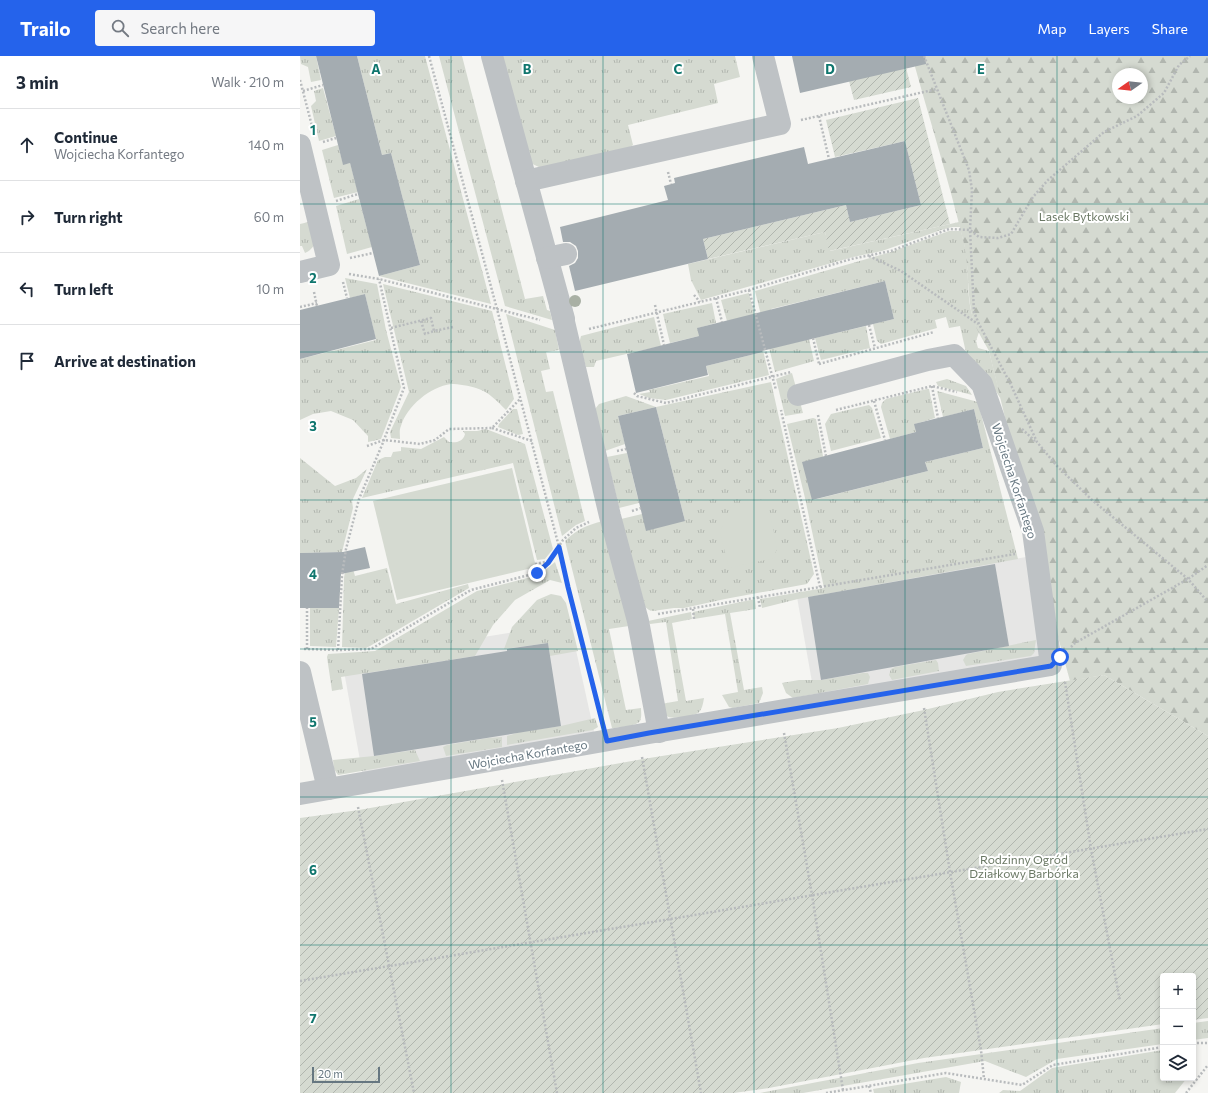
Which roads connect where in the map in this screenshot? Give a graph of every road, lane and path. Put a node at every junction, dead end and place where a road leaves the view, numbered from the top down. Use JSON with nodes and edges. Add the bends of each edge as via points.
{"nodes":[{"id":1,"x":429,"y":56,"type":"edge"},
{"id":2,"x":492,"y":56,"type":"edge"},
{"id":3,"x":763,"y":56,"type":"edge"},
{"id":4,"x":924,"y":56,"type":"edge"},
{"id":5,"x":1190,"y":56,"type":"edge"},
{"id":6,"x":323,"y":85,"type":"dead end"},
{"id":7,"x":937,"y":89,"type":"junction"},
{"id":8,"x":303,"y":91,"type":"dead end"},
{"id":9,"x":819,"y":116,"type":"junction"},
{"id":10,"x":780,"y":124,"type":"junction"},
{"id":11,"x":336,"y":138,"type":"dead end"},
{"id":12,"x":308,"y":144,"type":"edge"},
{"id":13,"x":829,"y":159,"type":"dead end"},
{"id":14,"x":526,"y":181,"type":"junction"},
{"id":15,"x":358,"y":194,"type":"dead end"},
{"id":16,"x":331,"y":202,"type":"dead end"},
{"id":17,"x":970,"y":230,"type":"junction"},
{"id":18,"x":373,"y":253,"type":"dead end"},
{"id":19,"x":868,"y":256,"type":"junction"},
{"id":20,"x":346,"y":259,"type":"dead end"},
{"id":21,"x":300,"y":272,"type":"edge"},
{"id":22,"x":350,"y":274,"type":"dead end"},
{"id":23,"x":342,"y":276,"type":"dead end"},
{"id":24,"x":379,"y":279,"type":"junction"},
{"id":25,"x":313,"y":290,"type":"dead end"},
{"id":26,"x":750,"y":290,"type":"junction"},
{"id":27,"x":694,"y":295,"type":"dead end"},
{"id":28,"x":348,"y":298,"type":"dead end"},
{"id":29,"x":716,"y":298,"type":"junction"},
{"id":30,"x":700,"y":302,"type":"junction"},
{"id":31,"x":655,"y":305,"type":"dead end"},
{"id":32,"x":300,"y":307,"type":"edge"},
{"id":33,"x":498,"y":309,"type":"junction"},
{"id":34,"x":657,"y":312,"type":"junction"},
{"id":35,"x":421,"y":321,"type":"junction"},
{"id":36,"x":722,"y":322,"type":"dead end"},
{"id":37,"x":979,"y":324,"type":"junction"},
{"id":38,"x":869,"y":325,"type":"dead end"},
{"id":39,"x":565,"y":326,"type":"junction"},
{"id":40,"x":452,"y":327,"type":"dead end"},
{"id":41,"x":391,"y":328,"type":"junction"},
{"id":42,"x":434,"y":332,"type":"junction"},
{"id":43,"x":934,"y":332,"type":"dead end"},
{"id":44,"x":813,"y":338,"type":"dead end"},
{"id":45,"x":664,"y":345,"type":"dead end"},
{"id":46,"x":875,"y":348,"type":"junction"},
{"id":47,"x":819,"y":364,"type":"junction"},
{"id":48,"x":812,"y":366,"type":"dead end"},
{"id":49,"x":794,"y":371,"type":"dead end"},
{"id":50,"x":772,"y":377,"type":"junction"},
{"id":51,"x":932,"y":386,"type":"junction"},
{"id":52,"x":776,"y":391,"type":"dead end"},
{"id":53,"x":634,"y":393,"type":"dead end"},
{"id":54,"x":521,"y":399,"type":"junction"},
{"id":55,"x":789,"y":400,"type":"joint"},
{"id":56,"x":988,"y":400,"type":"junction"},
{"id":57,"x":874,"y":401,"type":"junction"},
{"id":58,"x":832,"y":411,"type":"dead end"},
{"id":59,"x":825,"y":413,"type":"dead end"},
{"id":60,"x":938,"y":418,"type":"dead end"},
{"id":61,"x":492,"y":428,"type":"junction"},
{"id":62,"x":1020,"y":428,"type":"dead end"},
{"id":63,"x":384,"y":440,"type":"junction"},
{"id":64,"x":884,"y":440,"type":"dead end"},
{"id":65,"x":532,"y":441,"type":"junction"},
{"id":66,"x":1037,"y":442,"type":"junction"},
{"id":67,"x":367,"y":446,"type":"dead end"},
{"id":68,"x":826,"y":456,"type":"dead end"},
{"id":69,"x":610,"y":516,"type":"junction"},
{"id":70,"x":559,"y":547,"type":"junction"},
{"id":71,"x":1035,"y":550,"type":"junction"},
{"id":72,"x":550,"y":560,"type":"junction"},
{"id":73,"x":535,"y":564,"type":"dead end"},
{"id":74,"x":1208,"y":565,"type":"edge"},
{"id":75,"x":1188,"y":578,"type":"junction"},
{"id":76,"x":820,"y":587,"type":"junction"},
{"id":77,"x":758,"y":597,"type":"junction"},
{"id":78,"x":1208,"y":602,"type":"edge"},
{"id":79,"x":307,"y":608,"type":"dead end"},
{"id":80,"x":760,"y":608,"type":"dead end"},
{"id":81,"x":693,"y":609,"type":"junction"},
{"id":82,"x":657,"y":614,"type":"dead end"},
{"id":83,"x":694,"y":619,"type":"dead end"},
{"id":84,"x":300,"y":649,"type":"edge"},
{"id":85,"x":307,"y":649,"type":"junction"},
{"id":86,"x":338,"y":650,"type":"junction"},
{"id":87,"x":1056,"y":661,"type":"junction"},
{"id":88,"x":300,"y":672,"type":"edge"},
{"id":89,"x":923,"y":704,"type":"dead end"},
{"id":90,"x":783,"y":729,"type":"dead end"},
{"id":91,"x":659,"y":732,"type":"junction"},
{"id":92,"x":607,"y":741,"type":"junction"},
{"id":93,"x":641,"y":752,"type":"dead end"},
{"id":94,"x":501,"y":777,"type":"dead end"},
{"id":95,"x":328,"y":789,"type":"junction"},
{"id":96,"x":300,"y":794,"type":"edge"},
{"id":97,"x":358,"y":804,"type":"dead end"},
{"id":98,"x":1208,"y":829,"type":"edge"},
{"id":99,"x":1091,"y":849,"type":"junction"},
{"id":100,"x":950,"y":872,"type":"junction"},
{"id":101,"x":812,"y":896,"type":"junction"},
{"id":102,"x":671,"y":919,"type":"junction"},
{"id":103,"x":530,"y":943,"type":"junction"},
{"id":104,"x":389,"y":966,"type":"junction"},
{"id":105,"x":300,"y":981,"type":"edge"},
{"id":106,"x":1120,"y":1001,"type":"dead end"},
{"id":107,"x":1196,"y":1043,"type":"edge"},
{"id":108,"x":1208,"y":1043,"type":"edge"},
{"id":109,"x":1160,"y":1047,"type":"edge"},
{"id":110,"x":1208,"y":1065,"type":"edge"},
{"id":111,"x":984,"y":1079,"type":"junction"},
{"id":112,"x":868,"y":1086,"type":"junction"},
{"id":113,"x":843,"y":1090,"type":"junction"},
{"id":114,"x":414,"y":1093,"type":"edge"},
{"id":115,"x":557,"y":1093,"type":"edge"},
{"id":116,"x":701,"y":1093,"type":"edge"},
{"id":117,"x":826,"y":1093,"type":"edge"},
{"id":118,"x":871,"y":1093,"type":"edge"},
{"id":119,"x":1186,"y":1093,"type":"edge"}],
"edges":[{"from":1,"to":33,"type":"path"},
{"from":2,"to":14,"type":"street"},
{"from":3,"to":10,"type":"street"},
{"from":4,"to":7,"type":"path"},
{"from":5,"to":17,"type":"path","via":[[1179,65],[1164,93],[1137,116],[1104,132],[1048,180],[1033,197],[1011,234],[998,238],[980,237]]},
{"from":6,"to":8,"type":"path"},
{"from":7,"to":9,"type":"path"},
{"from":7,"to":17,"type":"path","via":[[969,170],[972,190]]},
{"from":9,"to":10,"type":"path"},
{"from":9,"to":13,"type":"path"},
{"from":10,"to":14,"type":"street"},
{"from":11,"to":12,"type":"path"},
{"from":12,"to":21,"type":"street","via":[[329,265]]},
{"from":14,"to":39,"type":"street","via":[[557,256],[560,305]]},
{"from":15,"to":16,"type":"path"},
{"from":17,"to":19,"type":"path","via":[[949,229],[891,251]]},
{"from":17,"to":37,"type":"path","via":[[974,312]]},
{"from":18,"to":20,"type":"path"},
{"from":19,"to":26,"type":"path"},
{"from":19,"to":37,"type":"path","via":[[901,271]]},
{"from":22,"to":24,"type":"path"},
{"from":23,"to":28,"type":"path"},
{"from":24,"to":33,"type":"path"},
{"from":24,"to":41,"type":"path"},
{"from":25,"to":32,"type":"path","via":[[317,305]]},
{"from":26,"to":29,"type":"path"},
{"from":26,"to":50,"type":"path"},
{"from":27,"to":30,"type":"path"},
{"from":29,"to":30,"type":"path"},
{"from":29,"to":36,"type":"path"},
{"from":30,"to":34,"type":"path"},
{"from":31,"to":34,"type":"path"},
{"from":33,"to":39,"type":"path"},
{"from":33,"to":54,"type":"path"},
{"from":34,"to":39,"type":"path","via":[[578,332]]},
{"from":34,"to":45,"type":"path"},
{"from":35,"to":41,"type":"path"},
{"from":35,"to":42,"type":"path","via":[[424,334]]},
{"from":35,"to":42,"type":"path","via":[[431,318]]},
{"from":37,"to":66,"type":"path"},
{"from":38,"to":46,"type":"path"},
{"from":39,"to":69,"type":"street"},
{"from":40,"to":42,"type":"path"},
{"from":41,"to":63,"type":"path","via":[[404,388]]},
{"from":43,"to":46,"type":"path"},
{"from":44,"to":47,"type":"path"},
{"from":46,"to":47,"type":"path"},
{"from":47,"to":48,"type":"path"},
{"from":49,"to":50,"type":"path"},
{"from":50,"to":52,"type":"path"},
{"from":50,"to":53,"type":"path","via":[[666,403],[636,396]]},
{"from":51,"to":56,"type":"path"},
{"from":51,"to":57,"type":"path"},
{"from":51,"to":60,"type":"path"},
{"from":54,"to":61,"type":"path"},
{"from":54,"to":65,"type":"path"},
{"from":55,"to":56,"type":"street","name":"Wojciecha Korfantego","via":[[928,360],[954,355],[982,384]]},
{"from":55,"to":76,"type":"path"},
{"from":56,"to":71,"type":"street","name":"Wojciecha Korfantego","via":[[1033,531]]},
{"from":57,"to":58,"type":"path"},
{"from":57,"to":64,"type":"path"},
{"from":59,"to":68,"type":"path","via":[[818,415]]},
{"from":61,"to":63,"type":"path","via":[[449,429],[435,440],[420,444]]},
{"from":61,"to":65,"type":"path"},
{"from":62,"to":66,"type":"path"},
{"from":63,"to":67,"type":"path"},
{"from":63,"to":86,"type":"path","via":[[359,499],[346,549]]},
{"from":65,"to":70,"type":"path"},
{"from":66,"to":75,"type":"path","via":[[1056,465],[1092,500]]},
{"from":69,"to":70,"type":"path","via":[[576,528]]},
{"from":69,"to":91,"type":"street","via":[[638,620]]},
{"from":70,"to":72,"type":"path"},
{"from":70,"to":92,"type":"path"},
{"from":71,"to":76,"type":"path"},
{"from":71,"to":87,"type":"street","name":"Wojciecha Korfantego"},
{"from":72,"to":73,"type":"path"},
{"from":72,"to":86,"type":"path","via":[[537,573],[471,590],[371,649]]},
{"from":74,"to":75,"type":"path"},
{"from":75,"to":78,"type":"path"},
{"from":75,"to":87,"type":"path","via":[[1074,643]]},
{"from":76,"to":77,"type":"path"},
{"from":77,"to":80,"type":"path"},
{"from":77,"to":81,"type":"path"},
{"from":79,"to":85,"type":"path"},
{"from":81,"to":82,"type":"path"},
{"from":81,"to":83,"type":"path"},
{"from":84,"to":85,"type":"path"},
{"from":85,"to":86,"type":"path"},
{"from":87,"to":91,"type":"street","name":"Wojciecha Korfantego"},
{"from":87,"to":99,"type":"path"},
{"from":88,"to":95,"type":"street"},
{"from":89,"to":100,"type":"path"},
{"from":90,"to":101,"type":"path"},
{"from":91,"to":92,"type":"street","name":"Wojciecha Korfantego"},
{"from":92,"to":95,"type":"street","name":"Wojciecha Korfantego"},
{"from":93,"to":102,"type":"path"},
{"from":94,"to":103,"type":"path"},
{"from":95,"to":96,"type":"street","name":"Wojciecha Korfantego"},
{"from":97,"to":104,"type":"path"},
{"from":98,"to":99,"type":"path"},
{"from":99,"to":100,"type":"path"},
{"from":99,"to":106,"type":"path"},
{"from":100,"to":101,"type":"path"},
{"from":100,"to":111,"type":"path"},
{"from":101,"to":102,"type":"path"},
{"from":101,"to":113,"type":"path"},
{"from":102,"to":103,"type":"path"},
{"from":102,"to":116,"type":"path"},
{"from":103,"to":104,"type":"path"},
{"from":103,"to":115,"type":"path"},
{"from":104,"to":105,"type":"path"},
{"from":104,"to":114,"type":"path"},
{"from":107,"to":108,"type":"path"},
{"from":109,"to":111,"type":"path","via":[[1053,1065],[1022,1085]]},
{"from":110,"to":119,"type":"path"},
{"from":111,"to":112,"type":"path","via":[[946,1073]]},
{"from":112,"to":113,"type":"path"},
{"from":112,"to":118,"type":"path"},
{"from":113,"to":117,"type":"path"}]}
